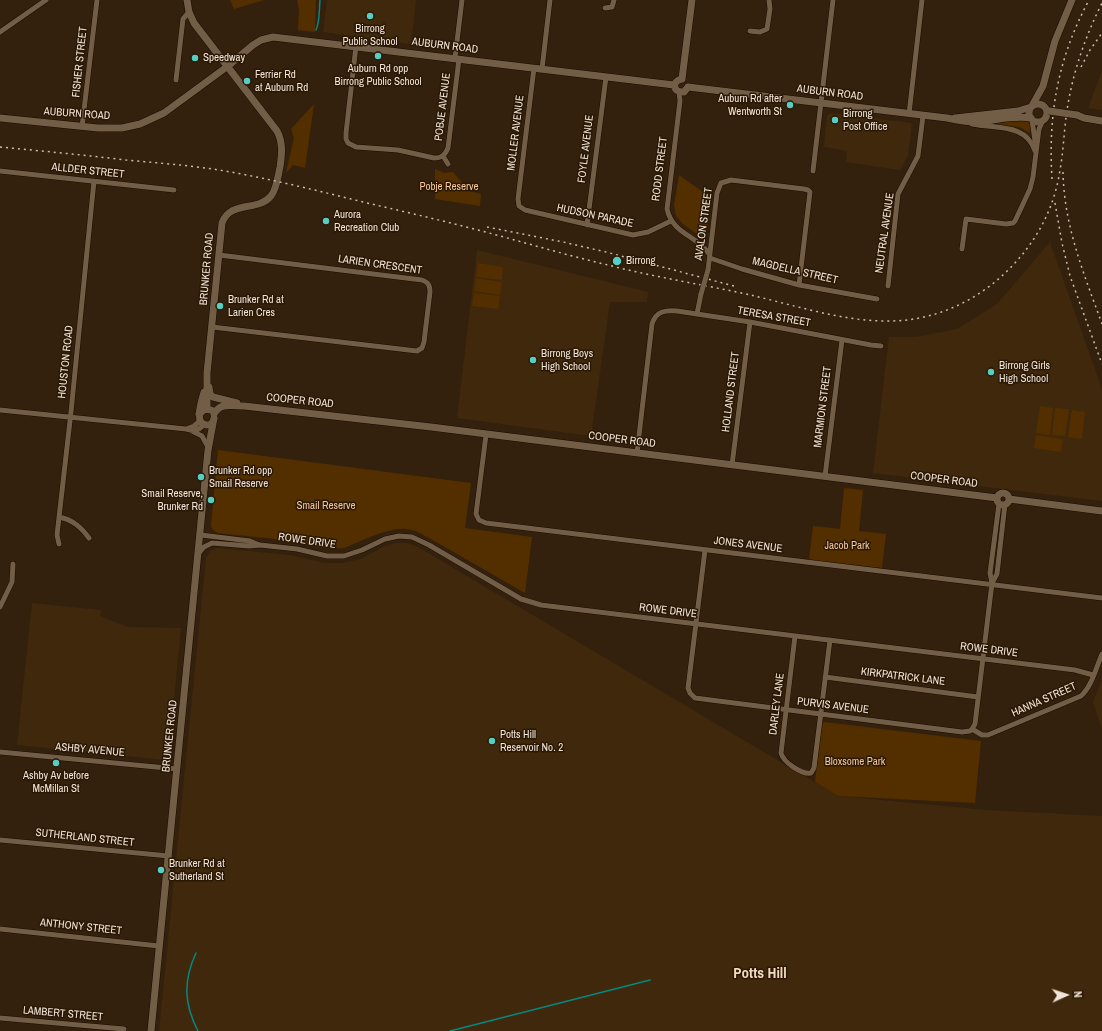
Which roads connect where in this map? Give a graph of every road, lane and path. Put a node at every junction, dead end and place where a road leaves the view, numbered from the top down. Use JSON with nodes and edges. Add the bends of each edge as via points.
{"nodes":[{"id":1,"x":46,"y":0,"type":"edge"},
{"id":2,"x":96,"y":0,"type":"edge"},
{"id":3,"x":187,"y":0,"type":"edge"},
{"id":4,"x":462,"y":0,"type":"edge"},
{"id":5,"x":550,"y":0,"type":"edge"},
{"id":6,"x":614,"y":0,"type":"edge"},
{"id":7,"x":692,"y":0,"type":"edge"},
{"id":8,"x":769,"y":0,"type":"edge"},
{"id":9,"x":833,"y":0,"type":"edge"},
{"id":10,"x":922,"y":0,"type":"edge"},
{"id":11,"x":1072,"y":0,"type":"edge"},
{"id":12,"x":605,"y":8,"type":"dead end"},
{"id":13,"x":189,"y":12,"type":"junction"},
{"id":14,"x":0,"y":32,"type":"edge"},
{"id":15,"x":750,"y":32,"type":"dead end"},
{"id":16,"x":356,"y":46,"type":"junction"},
{"id":17,"x":457,"y":59,"type":"junction"},
{"id":18,"x":228,"y":66,"type":"junction"},
{"id":19,"x":538,"y":68,"type":"junction"},
{"id":20,"x":606,"y":77,"type":"junction"},
{"id":21,"x":682,"y":79,"type":"junction"},
{"id":22,"x":176,"y":80,"type":"dead end"},
{"id":23,"x":674,"y":85,"type":"junction"},
{"id":24,"x":688,"y":86,"type":"junction"},
{"id":25,"x":1043,"y":86,"type":"junction"},
{"id":26,"x":679,"y":92,"type":"junction"},
{"id":27,"x":821,"y":103,"type":"junction"},
{"id":28,"x":1032,"y":106,"type":"junction"},
{"id":29,"x":908,"y":114,"type":"junction"},
{"id":30,"x":1046,"y":114,"type":"junction"},
{"id":31,"x":922,"y":116,"type":"junction"},
{"id":32,"x":0,"y":118,"type":"edge"},
{"id":33,"x":947,"y":118,"type":"junction"},
{"id":34,"x":1031,"y":119,"type":"junction"},
{"id":35,"x":1102,"y":121,"type":"edge"},
{"id":36,"x":961,"y":122,"type":"junction"},
{"id":37,"x":82,"y":127,"type":"junction"},
{"id":38,"x":1036,"y":152,"type":"junction"},
{"id":39,"x":443,"y":156,"type":"junction"},
{"id":40,"x":448,"y":164,"type":"dead end"},
{"id":41,"x":0,"y":171,"type":"edge"},
{"id":42,"x":813,"y":171,"type":"dead end"},
{"id":43,"x":94,"y":182,"type":"junction"},
{"id":44,"x":174,"y":190,"type":"dead end"},
{"id":45,"x":518,"y":201,"type":"joint"},
{"id":46,"x":671,"y":221,"type":"junction"},
{"id":47,"x":587,"y":225,"type":"junction"},
{"id":48,"x":962,"y":249,"type":"dead end"},
{"id":49,"x":219,"y":255,"type":"junction"},
{"id":50,"x":710,"y":256,"type":"junction"},
{"id":51,"x":799,"y":285,"type":"junction"},
{"id":52,"x":888,"y":286,"type":"dead end"},
{"id":53,"x":877,"y":299,"type":"dead end"},
{"id":54,"x":697,"y":314,"type":"junction"},
{"id":55,"x":750,"y":322,"type":"junction"},
{"id":56,"x":212,"y":327,"type":"junction"},
{"id":57,"x":842,"y":340,"type":"junction"},
{"id":58,"x":881,"y":346,"type":"dead end"},
{"id":59,"x":207,"y":373,"type":"junction"},
{"id":60,"x":244,"y":406,"type":"junction"},
{"id":61,"x":0,"y":410,"type":"edge"},
{"id":62,"x":211,"y":413,"type":"junction"},
{"id":63,"x":70,"y":418,"type":"junction"},
{"id":64,"x":202,"y":421,"type":"junction"},
{"id":65,"x":189,"y":430,"type":"junction"},
{"id":66,"x":486,"y":435,"type":"junction"},
{"id":67,"x":209,"y":447,"type":"junction"},
{"id":68,"x":636,"y":453,"type":"junction"},
{"id":69,"x":732,"y":465,"type":"junction"},
{"id":70,"x":825,"y":476,"type":"junction"},
{"id":71,"x":1003,"y":501,"type":"junction"},
{"id":72,"x":1102,"y":511,"type":"edge"},
{"id":73,"x":59,"y":517,"type":"junction"},
{"id":74,"x":201,"y":536,"type":"junction"},
{"id":75,"x":89,"y":538,"type":"dead end"},
{"id":76,"x":59,"y":544,"type":"dead end"},
{"id":77,"x":260,"y":545,"type":"junction"},
{"id":78,"x":705,"y":550,"type":"junction"},
{"id":79,"x":199,"y":553,"type":"junction"},
{"id":80,"x":13,"y":564,"type":"dead end"},
{"id":81,"x":992,"y":584,"type":"junction"},
{"id":82,"x":1102,"y":598,"type":"edge"},
{"id":83,"x":0,"y":608,"type":"edge"},
{"id":84,"x":697,"y":624,"type":"junction"},
{"id":85,"x":795,"y":636,"type":"junction"},
{"id":86,"x":830,"y":640,"type":"junction"},
{"id":87,"x":1102,"y":654,"type":"edge"},
{"id":88,"x":983,"y":659,"type":"junction"},
{"id":89,"x":1093,"y":675,"type":"junction"},
{"id":90,"x":825,"y":677,"type":"junction"},
{"id":91,"x":978,"y":697,"type":"junction"},
{"id":92,"x":786,"y":710,"type":"junction"},
{"id":93,"x":820,"y":715,"type":"junction"},
{"id":94,"x":972,"y":729,"type":"junction"},
{"id":95,"x":0,"y":752,"type":"edge"},
{"id":96,"x":177,"y":769,"type":"junction"},
{"id":97,"x":0,"y":840,"type":"edge"},
{"id":98,"x":169,"y":856,"type":"junction"},
{"id":99,"x":0,"y":929,"type":"edge"},
{"id":100,"x":160,"y":946,"type":"junction"},
{"id":101,"x":0,"y":1018,"type":"edge"},
{"id":102,"x":124,"y":1029,"type":"dead end"},
{"id":103,"x":151,"y":1031,"type":"edge"}],
"edges":[{"from":1,"to":14,"type":"street"},
{"from":2,"to":37,"type":"street","name":"FISHER STREET"},
{"from":3,"to":13,"type":"main road"},
{"from":4,"to":17,"type":"street","name":"POBJE AVENUE"},
{"from":5,"to":19,"type":"street","name":"MOLLER AVENUE"},
{"from":6,"to":12,"type":"street","via":[[612,7]]},
{"from":7,"to":21,"type":"main road"},
{"from":8,"to":15,"type":"street","via":[[767,29]]},
{"from":9,"to":27,"type":"street"},
{"from":10,"to":29,"type":"street"},
{"from":11,"to":25,"type":"main road","via":[[1055,40]]},
{"from":13,"to":18,"type":"main road","via":[[194,23]]},
{"from":13,"to":22,"type":"street","via":[[183,19]]},
{"from":16,"to":17,"type":"main road","name":"AUBURN ROAD"},
{"from":16,"to":18,"type":"main road","name":"AUBURN ROAD","via":[[281,37],[267,38],[253,45]]},
{"from":16,"to":39,"type":"street","name":"POBJE AVENUE","via":[[346,133],[348,143],[356,147],[398,150],[434,158]]},
{"from":17,"to":19,"type":"main road","name":"AUBURN ROAD"},
{"from":17,"to":39,"type":"street","name":"POBJE AVENUE","via":[[448,148]]},
{"from":18,"to":37,"type":"main road","name":"AUBURN ROAD","via":[[164,113],[148,121],[122,128]]},
{"from":18,"to":49,"type":"main road","name":"BRUNKER ROAD","via":[[280,136],[282,149],[274,189],[269,198],[259,203],[238,207],[227,214],[222,223]]},
{"from":19,"to":20,"type":"main road","name":"AUBURN ROAD"},
{"from":19,"to":45,"type":"street","name":"MOLLER AVENUE"},
{"from":20,"to":23,"type":"main road","name":"AUBURN ROAD"},
{"from":20,"to":47,"type":"street","name":"FOYLE AVENUE"},
{"from":21,"to":23,"type":"main road"},
{"from":21,"to":24,"type":"main road"},
{"from":23,"to":26,"type":"main road"},
{"from":24,"to":26,"type":"main road","via":[[684,92]]},
{"from":24,"to":27,"type":"main road","name":"AUBURN ROAD"},
{"from":25,"to":28,"type":"main road"},
{"from":25,"to":30,"type":"main road"},
{"from":26,"to":46,"type":"street","name":"RODD STREET","via":[[680,101],[666,203]]},
{"from":27,"to":29,"type":"main road","name":"AUBURN ROAD"},
{"from":27,"to":42,"type":"street"},
{"from":28,"to":30,"type":"main road","via":[[1039,104]]},
{"from":28,"to":33,"type":"main road","name":"AUBURN ROAD","via":[[1018,111]]},
{"from":28,"to":34,"type":"main road","via":[[1029,112]]},
{"from":29,"to":31,"type":"main road","name":"AUBURN ROAD"},
{"from":30,"to":34,"type":"main road","via":[[1038,122]]},
{"from":30,"to":35,"type":"main road","bridge":true},
{"from":30,"to":38,"type":"street","via":[[1039,127]]},
{"from":31,"to":33,"type":"main road","name":"AUBURN ROAD"},
{"from":31,"to":52,"type":"street","name":"NEUTRAL AVENUE","via":[[918,156],[898,194]]},
{"from":32,"to":37,"type":"main road","name":"AUBURN ROAD"},
{"from":33,"to":36,"type":"main road","name":"AUBURN ROAD"},
{"from":34,"to":36,"type":"main road","name":"AUBURN ROAD","via":[[1020,117]]},
{"from":34,"to":38,"type":"street"},
{"from":36,"to":38,"type":"street","name":"AUBURN ROAD","via":[[1020,132],[1030,140]]},
{"from":38,"to":48,"type":"street","via":[[1030,189],[1015,221],[1006,224],[966,219]]},
{"from":39,"to":40,"type":"street","name":"POBJE AVENUE"},
{"from":41,"to":43,"type":"street","name":"ALLDER STREET"},
{"from":43,"to":44,"type":"street","name":"ALLDER STREET"},
{"from":43,"to":63,"type":"street","name":"HOUSTON ROAD"},
{"from":45,"to":47,"type":"street","name":"HUDSON PARADE","via":[[523,209]]},
{"from":46,"to":47,"type":"street","name":"HUDSON PARADE","via":[[641,235]]},
{"from":46,"to":50,"type":"street","via":[[681,232],[703,247]]},
{"from":49,"to":56,"type":"main road","name":"BRUNKER ROAD"},
{"from":49,"to":56,"type":"street","name":"LARIEN CRESCENT","via":[[422,280],[430,285],[430,292],[424,342],[422,348],[417,351]]},
{"from":50,"to":51,"type":"street","name":"MAGDELLA STREET","via":[[742,269]]},
{"from":50,"to":51,"type":"street","name":"AVALON STREET","via":[[718,189],[724,181],[808,190],[810,196]]},
{"from":50,"to":54,"type":"street","name":"AVALON STREET","bridge":true},
{"from":51,"to":53,"type":"street","name":"MAGDELLA STREET"},
{"from":54,"to":55,"type":"street","name":"TERESA STREET"},
{"from":54,"to":68,"type":"street","name":"TERESA STREET","via":[[664,311],[655,316]]},
{"from":55,"to":57,"type":"street","name":"TERESA STREET"},
{"from":55,"to":69,"type":"street","name":"HOLLAND STREET"},
{"from":56,"to":59,"type":"main road","name":"BRUNKER ROAD"},
{"from":57,"to":58,"type":"street","name":"TERESA STREET"},
{"from":57,"to":70,"type":"street","name":"MARMION STREET"},
{"from":59,"to":60,"type":"main road","via":[[211,395]]},
{"from":59,"to":62,"type":"main road","name":"BRUNKER ROAD"},
{"from":59,"to":64,"type":"main road","name":"BRUNKER ROAD"},
{"from":60,"to":62,"type":"main road","via":[[221,406]]},
{"from":60,"to":66,"type":"main road","name":"COOPER ROAD"},
{"from":61,"to":63,"type":"street"},
{"from":62,"to":64,"type":"main road","via":[[202,410]]},
{"from":62,"to":64,"type":"main road","via":[[211,424]]},
{"from":62,"to":67,"type":"main road","name":"BRUNKER ROAD"},
{"from":63,"to":65,"type":"street"},
{"from":63,"to":73,"type":"street","name":"HOUSTON ROAD"},
{"from":64,"to":65,"type":"street","via":[[200,429]]},
{"from":64,"to":67,"type":"main road","name":"BRUNKER ROAD"},
{"from":65,"to":67,"type":"street","via":[[202,436]]},
{"from":66,"to":68,"type":"main road","name":"COOPER ROAD"},
{"from":66,"to":78,"type":"street","name":"JONES AVENUE","via":[[476,514],[479,520],[486,523]]},
{"from":67,"to":74,"type":"main road","name":"BRUNKER ROAD"},
{"from":68,"to":69,"type":"main road","name":"COOPER ROAD"},
{"from":69,"to":70,"type":"main road","name":"COOPER ROAD"},
{"from":70,"to":71,"type":"main road","name":"COOPER ROAD"},
{"from":71,"to":72,"type":"main road","name":"COOPER ROAD"},
{"from":71,"to":81,"type":"street","via":[[990,573]]},
{"from":73,"to":75,"type":"street","via":[[74,522]]},
{"from":73,"to":76,"type":"street","name":"HOUSTON ROAD"},
{"from":74,"to":77,"type":"street","name":"ROWE DRIVE","via":[[250,541]]},
{"from":74,"to":79,"type":"main road","name":"BRUNKER ROAD"},
{"from":77,"to":79,"type":"street","name":"ROWE DRIVE","via":[[212,543]]},
{"from":77,"to":84,"type":"street","name":"ROWE DRIVE","via":[[297,549],[322,556],[344,556],[385,539],[406,536],[418,539],[531,603]]},
{"from":78,"to":81,"type":"street","name":"JONES AVENUE"},
{"from":78,"to":84,"type":"street"},
{"from":79,"to":96,"type":"main road","name":"BRUNKER ROAD"},
{"from":80,"to":83,"type":"street","via":[[12,582]]},
{"from":81,"to":82,"type":"street","name":"JONES AVENUE"},
{"from":81,"to":88,"type":"street"},
{"from":84,"to":85,"type":"street","name":"ROWE DRIVE"},
{"from":84,"to":92,"type":"street","name":"PURVIS AVENUE","via":[[688,688],[692,696],[700,700]]},
{"from":85,"to":86,"type":"street","name":"ROWE DRIVE"},
{"from":85,"to":92,"type":"street","name":"DARLEY LANE"},
{"from":86,"to":88,"type":"street","name":"ROWE DRIVE"},
{"from":86,"to":90,"type":"street"},
{"from":87,"to":89,"type":"street","name":"HANNA STREET"},
{"from":88,"to":89,"type":"street","name":"ROWE DRIVE","via":[[1075,670]]},
{"from":88,"to":91,"type":"street"},
{"from":89,"to":94,"type":"street","name":"HANNA STREET","via":[[1086,692],[1069,702],[988,735],[982,735]]},
{"from":90,"to":91,"type":"street","name":"KIRKPATRICK LANE"},
{"from":90,"to":93,"type":"street"},
{"from":91,"to":94,"type":"street","via":[[975,724]]},
{"from":92,"to":93,"type":"street","name":"PURVIS AVENUE"},
{"from":92,"to":93,"type":"street","name":"DARLEY LANE","via":[[781,753],[784,760],[806,774],[813,771]]},
{"from":93,"to":94,"type":"street","name":"PURVIS AVENUE","via":[[962,732]]},
{"from":95,"to":96,"type":"street","name":"ASHBY AVENUE"},
{"from":96,"to":98,"type":"main road","name":"BRUNKER ROAD"},
{"from":97,"to":98,"type":"street","name":"SUTHERLAND STREET"},
{"from":98,"to":100,"type":"main road","name":"BRUNKER ROAD"},
{"from":99,"to":100,"type":"street","name":"ANTHONY STREET"},
{"from":100,"to":103,"type":"main road","name":"BRUNKER ROAD"},
{"from":101,"to":102,"type":"street","name":"LAMBERT STREET"}]}
